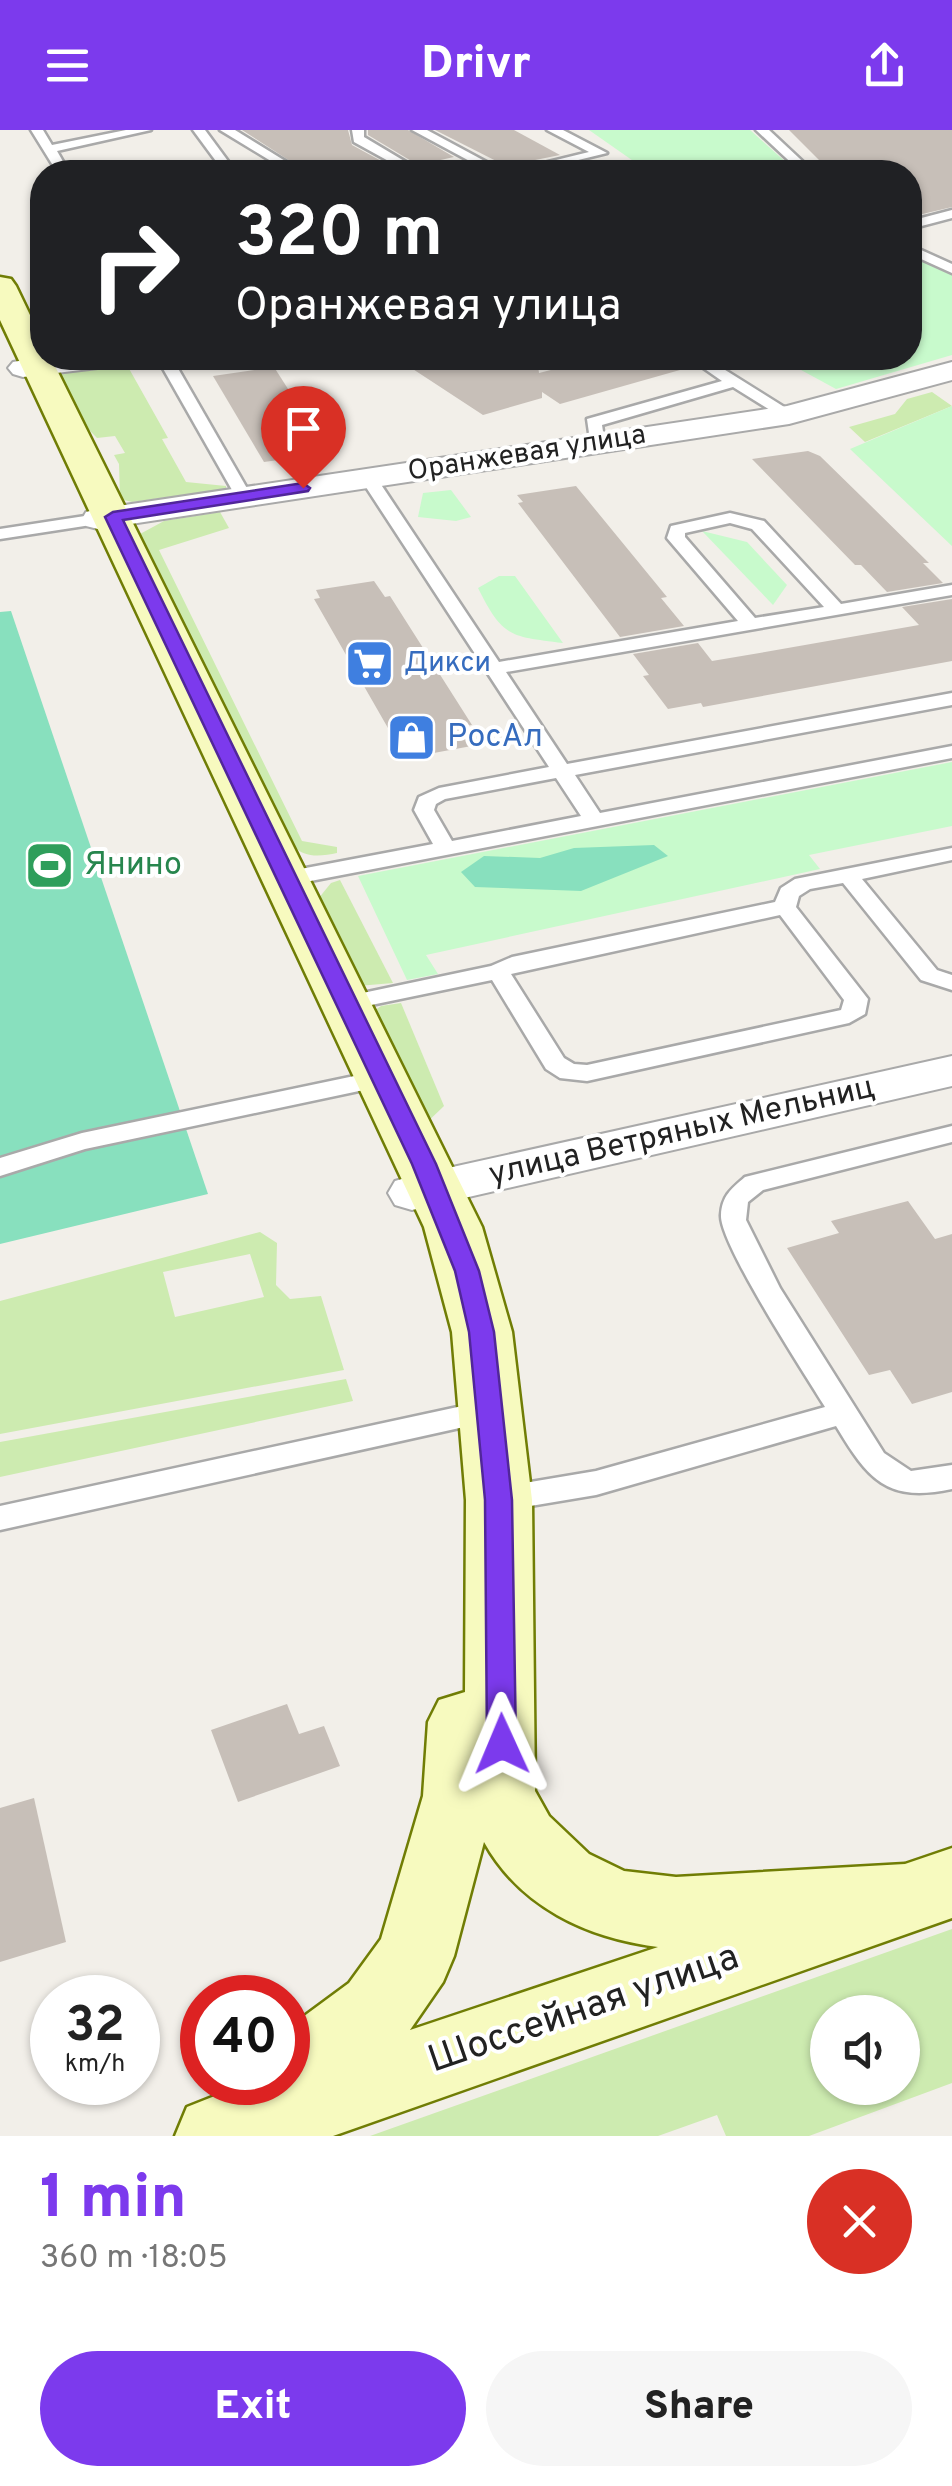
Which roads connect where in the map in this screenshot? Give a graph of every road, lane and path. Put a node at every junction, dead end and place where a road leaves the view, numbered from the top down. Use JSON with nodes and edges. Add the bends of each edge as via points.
{"nodes":[{"id":1,"x":38,"y":130,"type":"edge"},
{"id":2,"x":145,"y":130,"type":"edge"},
{"id":3,"x":198,"y":130,"type":"edge"},
{"id":4,"x":226,"y":130,"type":"edge"},
{"id":5,"x":358,"y":130,"type":"edge"},
{"id":6,"x":418,"y":130,"type":"edge"},
{"id":7,"x":553,"y":130,"type":"edge"},
{"id":8,"x":762,"y":130,"type":"edge"},
{"id":9,"x":50,"y":149,"type":"junction"},
{"id":10,"x":56,"y":160,"type":"edge"},
{"id":11,"x":221,"y":160,"type":"edge"},
{"id":12,"x":277,"y":160,"type":"edge"},
{"id":13,"x":396,"y":160,"type":"edge"},
{"id":14,"x":476,"y":160,"type":"edge"},
{"id":15,"x":569,"y":160,"type":"edge"},
{"id":16,"x":795,"y":160,"type":"edge"},
{"id":17,"x":952,"y":214,"type":"edge"},
{"id":18,"x":922,"y":222,"type":"edge"},
{"id":19,"x":922,"y":255,"type":"edge"},
{"id":20,"x":952,"y":269,"type":"edge"},
{"id":21,"x":0,"y":286,"type":"edge"},
{"id":22,"x":0,"y":318,"type":"edge"},
{"id":23,"x":29,"y":367,"type":"joint"},
{"id":24,"x":31,"y":370,"type":"edge"},
{"id":25,"x":171,"y":370,"type":"edge"},
{"id":26,"x":715,"y":370,"type":"edge"},
{"id":27,"x":952,"y":371,"type":"edge"},
{"id":28,"x":734,"y":382,"type":"junction"},
{"id":29,"x":789,"y":415,"type":"junction"},
{"id":30,"x":597,"y":444,"type":"junction"},
{"id":31,"x":368,"y":478,"type":"junction"},
{"id":32,"x":244,"y":497,"type":"junction"},
{"id":33,"x":106,"y":518,"type":"junction"},
{"id":34,"x":0,"y":534,"type":"edge"},
{"id":35,"x":952,"y":590,"type":"edge"},
{"id":36,"x":837,"y":610,"type":"junction"},
{"id":37,"x":751,"y":624,"type":"junction"},
{"id":38,"x":494,"y":669,"type":"junction"},
{"id":39,"x":952,"y":699,"type":"edge"},
{"id":40,"x":952,"y":752,"type":"edge"},
{"id":41,"x":561,"y":771,"type":"junction"},
{"id":42,"x":594,"y":820,"type":"junction"},
{"id":43,"x":446,"y":849,"type":"junction"},
{"id":44,"x":952,"y":854,"type":"edge"},
{"id":45,"x":848,"y":875,"type":"junction"},
{"id":46,"x":277,"y":881,"type":"junction"},
{"id":47,"x":785,"y":907,"type":"junction"},
{"id":48,"x":498,"y":972,"type":"junction"},
{"id":49,"x":952,"y":983,"type":"edge"},
{"id":50,"x":347,"y":1003,"type":"junction"},
{"id":51,"x":952,"y":1071,"type":"edge"},
{"id":52,"x":371,"y":1081,"type":"junction"},
{"id":53,"x":952,"y":1134,"type":"edge"},
{"id":54,"x":0,"y":1167,"type":"edge"},
{"id":55,"x":423,"y":1191,"type":"junction"},
{"id":56,"x":843,"y":1412,"type":"junction"},
{"id":57,"x":475,"y":1413,"type":"junction"},
{"id":58,"x":952,"y":1477,"type":"edge"},
{"id":59,"x":484,"y":1501,"type":"junction"},
{"id":60,"x":0,"y":1518,"type":"edge"},
{"id":61,"x":930,"y":1891,"type":"edge"},
{"id":62,"x":310,"y":2061,"type":"edge"},
{"id":63,"x":244,"y":2105,"type":"edge"},
{"id":64,"x":198,"y":2136,"type":"edge"},
{"id":65,"x":216,"y":2136,"type":"edge"}],
"edges":[{"from":1,"to":9,"type":"lane"},
{"from":2,"to":9,"type":"lane"},
{"from":3,"to":11,"type":"lane"},
{"from":4,"to":12,"type":"lane"},
{"from":5,"to":13,"type":"lane","via":[[358,138]]},
{"from":6,"to":14,"type":"lane"},
{"from":7,"to":15,"type":"lane","via":[[601,153]]},
{"from":8,"to":16,"type":"lane"},
{"from":9,"to":10,"type":"lane"},
{"from":17,"to":18,"type":"lane"},
{"from":19,"to":20,"type":"lane"},
{"from":21,"to":23,"type":"street"},
{"from":22,"to":23,"type":"street"},
{"from":24,"to":33,"type":"street"},
{"from":25,"to":32,"type":"lane"},
{"from":26,"to":28,"type":"lane"},
{"from":27,"to":29,"type":"street","name":"Оранжевая улица"},
{"from":28,"to":29,"type":"lane"},
{"from":28,"to":30,"type":"lane","via":[[593,422]]},
{"from":29,"to":30,"type":"street","name":"Оранжевая улица"},
{"from":30,"to":31,"type":"street","name":"Оранжевая улица"},
{"from":31,"to":32,"type":"street","name":"Оранжевая улица"},
{"from":31,"to":38,"type":"lane"},
{"from":32,"to":33,"type":"street","name":"Оранжевая улица"},
{"from":33,"to":34,"type":"lane"},
{"from":33,"to":46,"type":"street"},
{"from":35,"to":36,"type":"lane"},
{"from":36,"to":37,"type":"lane"},
{"from":36,"to":37,"type":"lane","via":[[758,524],[730,518],[677,530],[676,538]]},
{"from":37,"to":38,"type":"lane"},
{"from":38,"to":41,"type":"lane"},
{"from":39,"to":41,"type":"lane"},
{"from":40,"to":42,"type":"lane"},
{"from":41,"to":42,"type":"lane"},
{"from":41,"to":43,"type":"lane","via":[[426,800],[424,810]]},
{"from":42,"to":43,"type":"lane"},
{"from":43,"to":46,"type":"lane"},
{"from":44,"to":45,"type":"lane"},
{"from":45,"to":47,"type":"lane","via":[[802,884],[789,893]]},
{"from":45,"to":49,"type":"lane","via":[[929,975]]},
{"from":46,"to":50,"type":"street"},
{"from":46,"to":52,"type":"street"},
{"from":47,"to":48,"type":"lane"},
{"from":47,"to":48,"type":"lane","via":[[856,1000],[849,1016],[587,1074],[569,1072],[555,1063]]},
{"from":48,"to":50,"type":"lane"},
{"from":50,"to":52,"type":"street"},
{"from":51,"to":55,"type":"street","name":"улица Ветряных Мельниц"},
{"from":52,"to":54,"type":"lane","via":[[82,1141]]},
{"from":52,"to":55,"type":"street"},
{"from":53,"to":56,"type":"lane","via":[[754,1183],[736,1199],[734,1220],[768,1292]]},
{"from":55,"to":57,"type":"street","via":[[452,1342]]},
{"from":56,"to":58,"type":"lane","via":[[878,1468],[899,1484]]},
{"from":56,"to":59,"type":"lane","via":[[596,1483]]},
{"from":57,"to":59,"type":"street"},
{"from":57,"to":60,"type":"lane"},
{"from":59,"to":61,"type":"street","via":[[502,1744],[498,1796],[523,1840],[562,1879],[617,1906],[676,1913]]},
{"from":59,"to":62,"type":"street","via":[[460,1796],[415,1956],[378,2010]]},
{"from":61,"to":65,"type":"street","name":"Шоссейная улица"},
{"from":63,"to":64,"type":"street"}]}
